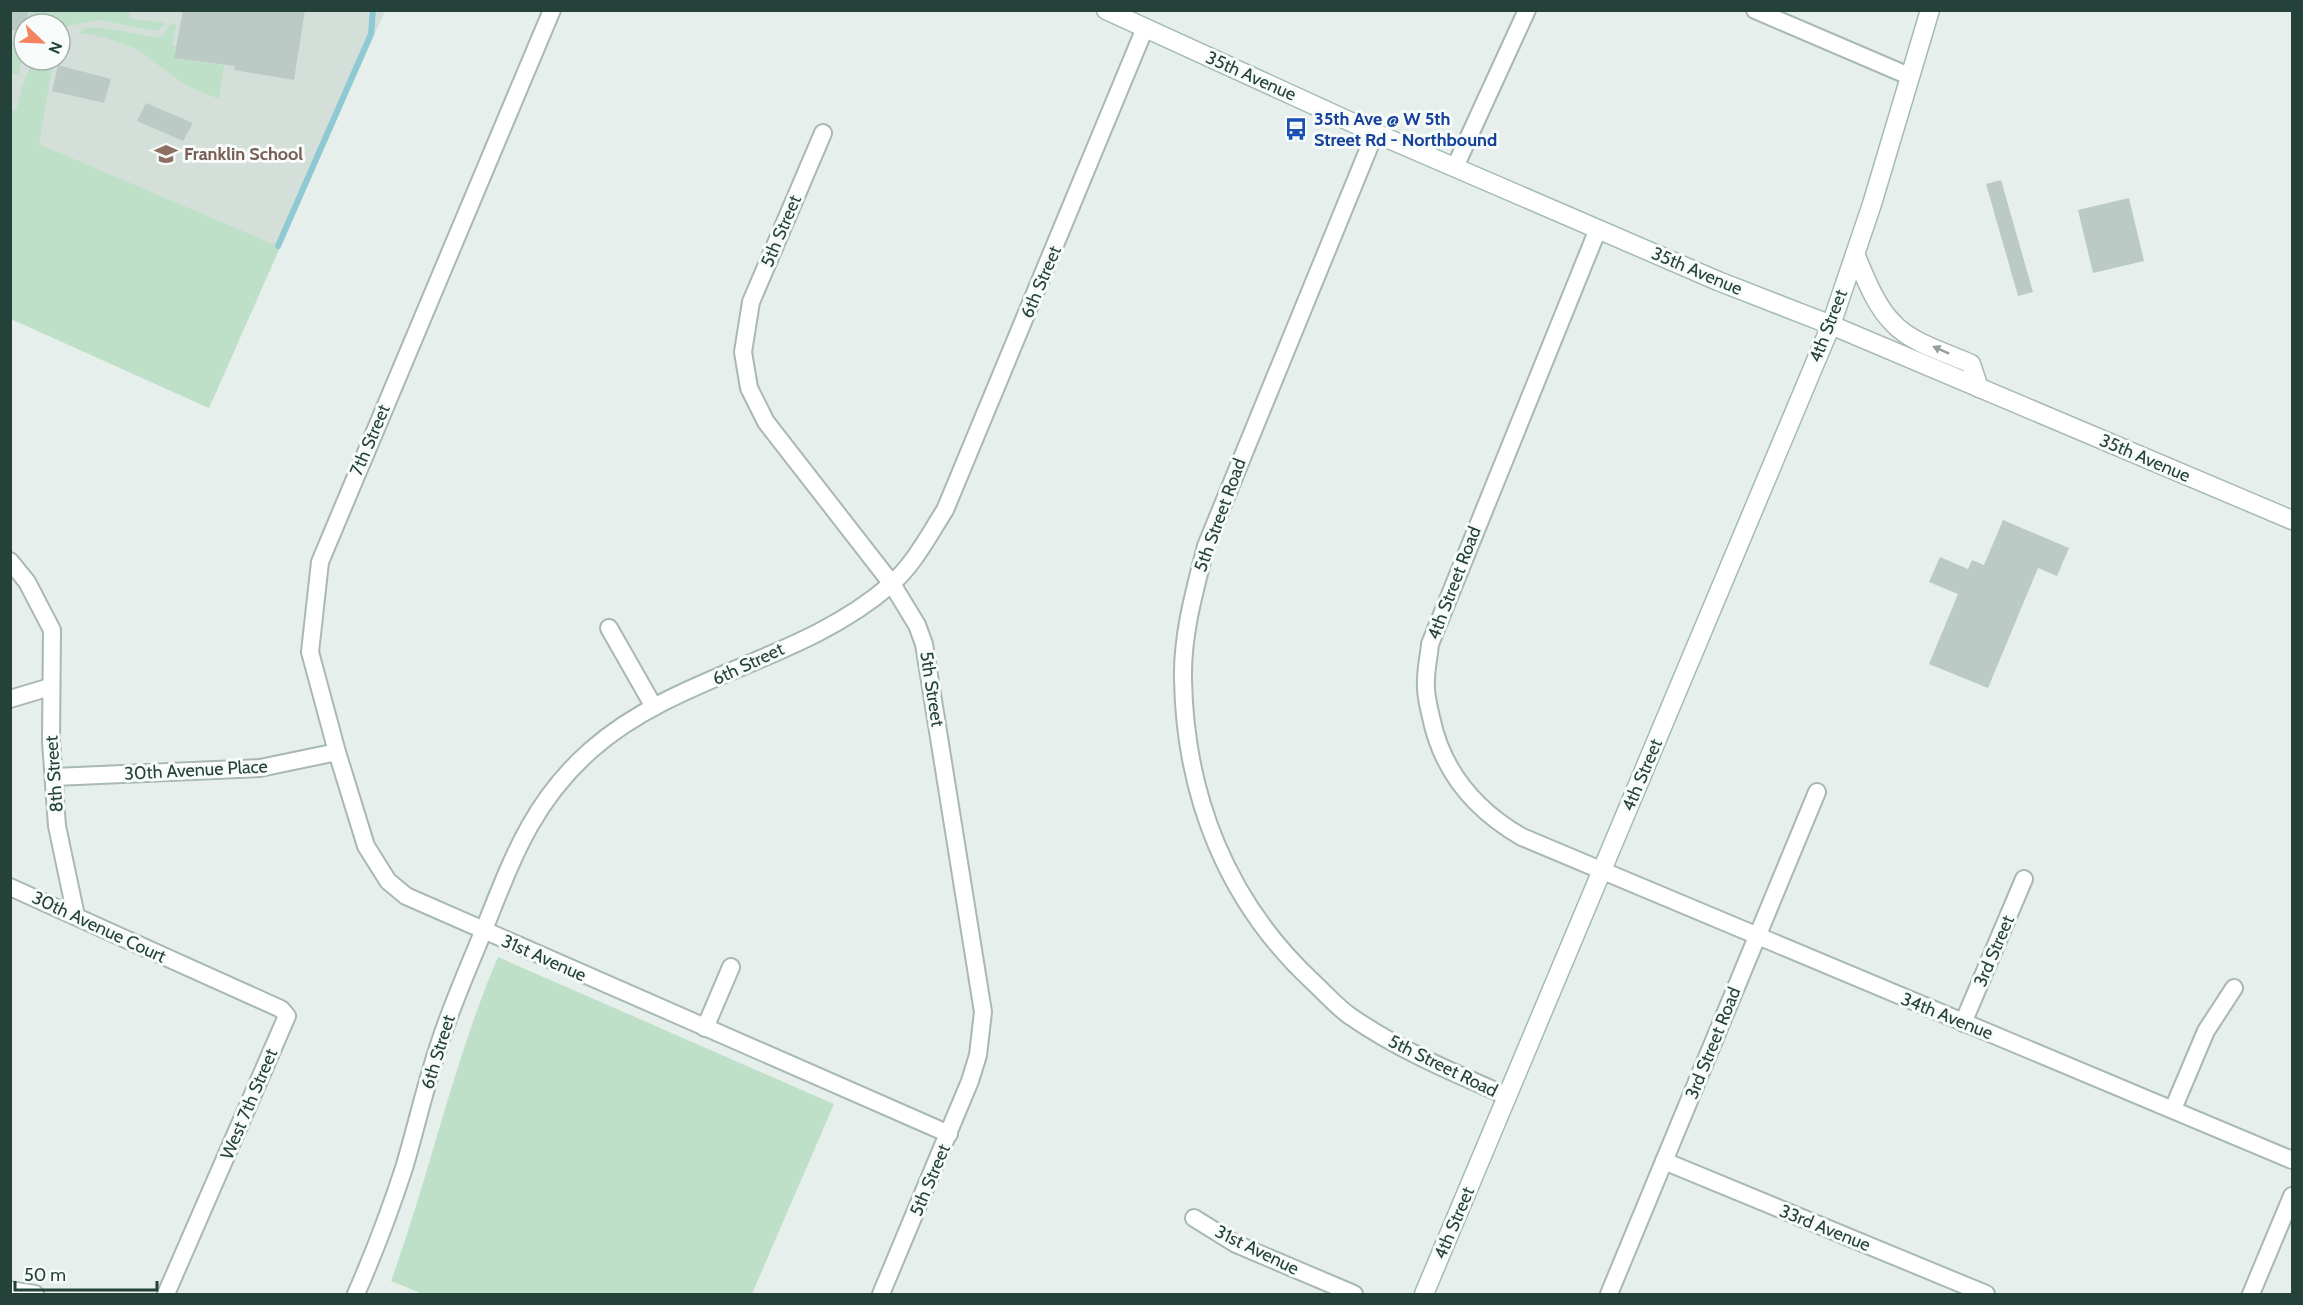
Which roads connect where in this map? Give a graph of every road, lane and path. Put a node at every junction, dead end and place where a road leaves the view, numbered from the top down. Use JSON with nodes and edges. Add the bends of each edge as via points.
{"nodes":[{"id":1,"x":552,"y":10,"type":"edge"},
{"id":2,"x":1106,"y":10,"type":"edge"},
{"id":3,"x":1527,"y":10,"type":"edge"},
{"id":4,"x":1755,"y":10,"type":"edge"},
{"id":5,"x":1930,"y":10,"type":"edge"},
{"id":6,"x":1145,"y":28,"type":"junction"},
{"id":7,"x":1909,"y":76,"type":"junction"},
{"id":8,"x":823,"y":133,"type":"dead end"},
{"id":9,"x":1375,"y":133,"type":"junction"},
{"id":10,"x":1455,"y":167,"type":"junction"},
{"id":11,"x":1598,"y":229,"type":"junction"},
{"id":12,"x":1856,"y":252,"type":"junction"},
{"id":13,"x":1831,"y":325,"type":"junction"},
{"id":14,"x":1979,"y":388,"type":"junction"},
{"id":15,"x":2292,"y":520,"type":"edge"},
{"id":16,"x":10,"y":561,"type":"edge"},
{"id":17,"x":892,"y":584,"type":"junction"},
{"id":18,"x":609,"y":628,"type":"dead end"},
{"id":19,"x":50,"y":687,"type":"junction"},
{"id":20,"x":10,"y":699,"type":"edge"},
{"id":21,"x":654,"y":707,"type":"junction"},
{"id":22,"x":337,"y":752,"type":"junction"},
{"id":23,"x":54,"y":777,"type":"junction"},
{"id":24,"x":1816,"y":792,"type":"dead end"},
{"id":25,"x":1601,"y":871,"type":"junction"},
{"id":26,"x":2024,"y":879,"type":"dead end"},
{"id":27,"x":388,"y":881,"type":"joint"},
{"id":28,"x":10,"y":887,"type":"edge"},
{"id":29,"x":76,"y":916,"type":"junction"},
{"id":30,"x":483,"y":931,"type":"junction"},
{"id":31,"x":1757,"y":937,"type":"junction"},
{"id":32,"x":731,"y":967,"type":"dead end"},
{"id":33,"x":187,"y":968,"type":"joint"},
{"id":34,"x":2234,"y":988,"type":"dead end"},
{"id":35,"x":1963,"y":1023,"type":"junction"},
{"id":36,"x":705,"y":1028,"type":"junction"},
{"id":37,"x":1507,"y":1096,"type":"junction"},
{"id":38,"x":2173,"y":1109,"type":"junction"},
{"id":39,"x":949,"y":1134,"type":"junction"},
{"id":40,"x":2292,"y":1160,"type":"edge"},
{"id":41,"x":1664,"y":1161,"type":"junction"},
{"id":42,"x":2292,"y":1196,"type":"edge"},
{"id":43,"x":1194,"y":1218,"type":"dead end"},
{"id":44,"x":10,"y":1290,"type":"edge"},
{"id":45,"x":34,"y":1294,"type":"edge"},
{"id":46,"x":166,"y":1294,"type":"edge"},
{"id":47,"x":356,"y":1294,"type":"edge"},
{"id":48,"x":881,"y":1294,"type":"edge"},
{"id":49,"x":1354,"y":1294,"type":"edge"},
{"id":50,"x":1424,"y":1294,"type":"edge"},
{"id":51,"x":1609,"y":1294,"type":"edge"},
{"id":52,"x":1986,"y":1294,"type":"edge"},
{"id":53,"x":2251,"y":1294,"type":"edge"}],
"edges":[{"from":1,"to":22,"type":"street","name":"7th Street","via":[[320,562],[310,652]]},
{"from":2,"to":6,"type":"main road","name":"35th Avenue"},
{"from":3,"to":10,"type":"street"},
{"from":4,"to":7,"type":"street"},
{"from":5,"to":7,"type":"main road","name":"4th Street"},
{"from":6,"to":9,"type":"main road","name":"35th Avenue"},
{"from":6,"to":17,"type":"street","name":"6th Street","via":[[945,510]]},
{"from":7,"to":12,"type":"main road","name":"4th Street"},
{"from":8,"to":17,"type":"street","name":"5th Street","via":[[751,302],[743,352],[749,388],[766,422]]},
{"from":9,"to":10,"type":"main road","name":"35th Avenue"},
{"from":9,"to":37,"type":"street","name":"5th Street Road","via":[[1206,546],[1189,613],[1183,677],[1190,760],[1207,824],[1221,857],[1283,954],[1358,1021],[1408,1053]]},
{"from":10,"to":11,"type":"main road","name":"35th Avenue"},
{"from":11,"to":13,"type":"main road","name":"35th Avenue"},
{"from":11,"to":25,"type":"street","name":"4th Street Road","via":[[1436,625],[1425,682],[1436,743],[1451,771],[1477,804],[1522,837]]},
{"from":12,"to":13,"type":"main road","name":"4th Street"},
{"from":14,"to":12,"type":"main road","one_way":true,"via":[[1971,364],[1905,334],[1892,323],[1870,287]]},
{"from":13,"to":14,"type":"main road","name":"35th Avenue"},
{"from":13,"to":25,"type":"main road","name":"4th Street"},
{"from":14,"to":15,"type":"main road","name":"35th Avenue"},
{"from":16,"to":19,"type":"street","name":"8th Street","via":[[27,582],[52,630]]},
{"from":17,"to":21,"type":"street","name":"6th Street","via":[[825,628]]},
{"from":17,"to":39,"type":"street","name":"5th Street","via":[[924,644],[983,1012],[978,1055]]},
{"from":18,"to":21,"type":"street"},
{"from":19,"to":20,"type":"street"},
{"from":19,"to":23,"type":"street","name":"8th Street"},
{"from":21,"to":30,"type":"street","name":"6th Street","via":[[591,750],[563,777],[533,816]]},
{"from":22,"to":23,"type":"street","name":"30th Avenue Place","via":[[260,768]]},
{"from":22,"to":27,"type":"street","name":"7th Street","via":[[366,846]]},
{"from":23,"to":29,"type":"street","name":"8th Street","via":[[57,826]]},
{"from":24,"to":31,"type":"street","name":"3rd Street Road"},
{"from":25,"to":31,"type":"street","name":"34th Avenue"},
{"from":25,"to":37,"type":"main road","name":"4th Street"},
{"from":26,"to":35,"type":"street","name":"3rd Street"},
{"from":27,"to":30,"type":"street","name":"31st Avenue","via":[[406,896]]},
{"from":28,"to":29,"type":"street","name":"30th Avenue Court"},
{"from":29,"to":33,"type":"street","name":"30th Avenue Court"},
{"from":30,"to":36,"type":"street","name":"31st Avenue"},
{"from":30,"to":47,"type":"street","name":"6th Street","via":[[437,1049],[404,1167]]},
{"from":31,"to":35,"type":"street","name":"34th Avenue"},
{"from":31,"to":41,"type":"street","name":"3rd Street Road"},
{"from":32,"to":36,"type":"street"},
{"from":33,"to":46,"type":"street","name":"West 7th Street","via":[[281,1009],[287,1016]]},
{"from":34,"to":38,"type":"street","via":[[2206,1031]]},
{"from":35,"to":38,"type":"street","name":"34th Avenue"},
{"from":36,"to":39,"type":"street","name":"31st Avenue"},
{"from":37,"to":50,"type":"main road","name":"4th Street"},
{"from":38,"to":40,"type":"street","name":"34th Avenue"},
{"from":39,"to":48,"type":"street","name":"5th Street"},
{"from":41,"to":51,"type":"street","name":"3rd Street Road"},
{"from":41,"to":52,"type":"street","name":"33rd Avenue"},
{"from":42,"to":53,"type":"street"},
{"from":43,"to":49,"type":"street","name":"31st Avenue","via":[[1236,1244]]},
{"from":44,"to":45,"type":"street"}]}
